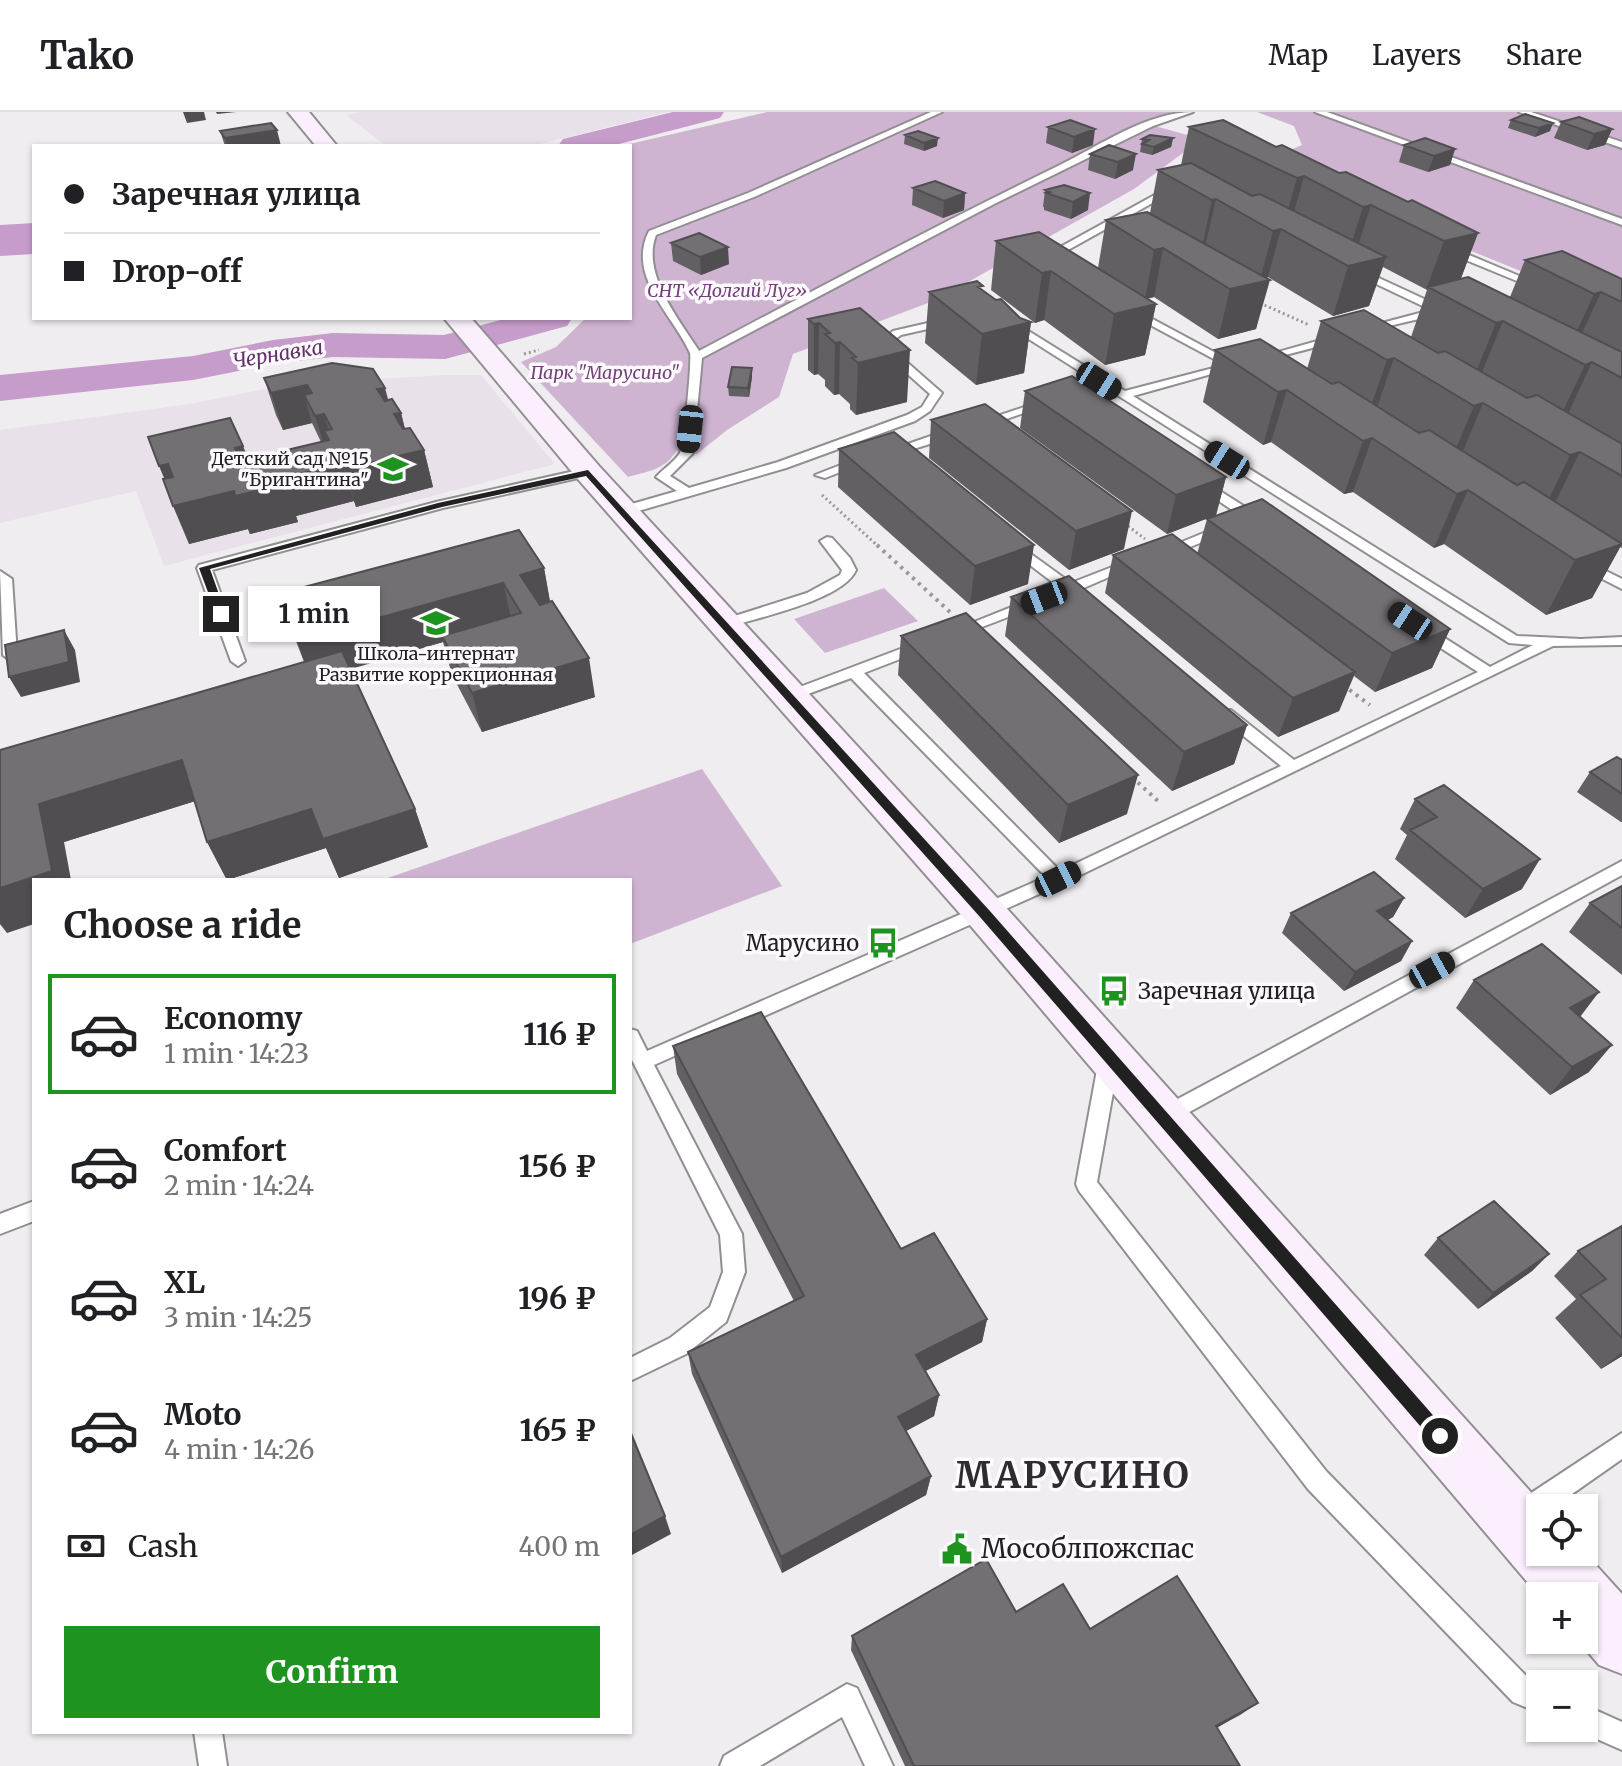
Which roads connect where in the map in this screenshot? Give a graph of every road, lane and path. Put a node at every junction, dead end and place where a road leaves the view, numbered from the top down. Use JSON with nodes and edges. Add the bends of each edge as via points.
{"nodes":[{"id":1,"x":298,"y":112,"type":"edge"},
{"id":2,"x":938,"y":112,"type":"edge"},
{"id":3,"x":1189,"y":112,"type":"edge"},
{"id":4,"x":1319,"y":112,"type":"edge"},
{"id":5,"x":1523,"y":112,"type":"edge"},
{"id":6,"x":325,"y":144,"type":"edge"},
{"id":7,"x":1622,"y":145,"type":"edge"},
{"id":8,"x":1182,"y":189,"type":"edge"},
{"id":9,"x":1622,"y":222,"type":"edge"},
{"id":10,"x":1436,"y":244,"type":"edge"},
{"id":11,"x":1036,"y":263,"type":"edge"},
{"id":12,"x":1345,"y":265,"type":"edge"},
{"id":13,"x":1550,"y":291,"type":"edge"},
{"id":14,"x":1126,"y":307,"type":"edge"},
{"id":15,"x":1442,"y":311,"type":"junction"},
{"id":16,"x":1456,"y":317,"type":"edge"},
{"id":17,"x":965,"y":318,"type":"edge"},
{"id":18,"x":996,"y":319,"type":"edge"},
{"id":19,"x":459,"y":320,"type":"edge"},
{"id":20,"x":697,"y":356,"type":"junction"},
{"id":21,"x":1234,"y":366,"type":"junction"},
{"id":22,"x":1248,"y":374,"type":"edge"},
{"id":23,"x":1122,"y":395,"type":"junction"},
{"id":24,"x":1056,"y":400,"type":"edge"},
{"id":25,"x":588,"y":472,"type":"junction"},
{"id":26,"x":1187,"y":474,"type":"edge"},
{"id":27,"x":821,"y":475,"type":"joint"},
{"id":28,"x":687,"y":492,"type":"junction"},
{"id":29,"x":623,"y":511,"type":"junction"},
{"id":30,"x":1007,"y":540,"type":"edge"},
{"id":31,"x":827,"y":541,"type":"dead end"},
{"id":32,"x":1580,"y":561,"type":"edge"},
{"id":33,"x":0,"y":575,"type":"edge"},
{"id":34,"x":1622,"y":585,"type":"edge"},
{"id":35,"x":1069,"y":589,"type":"junction"},
{"id":36,"x":1081,"y":598,"type":"edge"},
{"id":37,"x":1410,"y":621,"type":"edge"},
{"id":38,"x":724,"y":624,"type":"junction"},
{"id":39,"x":968,"y":628,"type":"junction"},
{"id":40,"x":1622,"y":641,"type":"edge"},
{"id":41,"x":1550,"y":643,"type":"junction"},
{"id":42,"x":10,"y":655,"type":"edge"},
{"id":43,"x":238,"y":661,"type":"dead end"},
{"id":44,"x":854,"y":672,"type":"junction"},
{"id":45,"x":1489,"y":673,"type":"junction"},
{"id":46,"x":789,"y":696,"type":"junction"},
{"id":47,"x":1218,"y":707,"type":"edge"},
{"id":48,"x":1121,"y":767,"type":"edge"},
{"id":49,"x":1292,"y":767,"type":"junction"},
{"id":50,"x":1180,"y":820,"type":"junction"},
{"id":51,"x":1622,"y":867,"type":"edge"},
{"id":52,"x":1058,"y":879,"type":"junction"},
{"id":53,"x":985,"y":913,"type":"junction"},
{"id":54,"x":632,"y":1041,"type":"edge"},
{"id":55,"x":1109,"y":1056,"type":"junction"},
{"id":56,"x":643,"y":1061,"type":"junction"},
{"id":57,"x":1161,"y":1117,"type":"junction"},
{"id":58,"x":32,"y":1212,"type":"edge"},
{"id":59,"x":0,"y":1224,"type":"edge"},
{"id":60,"x":632,"y":1369,"type":"edge"},
{"id":61,"x":1622,"y":1445,"type":"edge"},
{"id":62,"x":1576,"y":1494,"type":"edge"},
{"id":63,"x":1526,"y":1533,"type":"edge"},
{"id":64,"x":1555,"y":1566,"type":"edge"},
{"id":65,"x":1569,"y":1582,"type":"edge"},
{"id":66,"x":1598,"y":1615,"type":"edge"},
{"id":67,"x":1622,"y":1642,"type":"edge"},
{"id":68,"x":1526,"y":1693,"type":"edge"},
{"id":69,"x":1598,"y":1725,"type":"edge"},
{"id":70,"x":208,"y":1734,"type":"edge"},
{"id":71,"x":1622,"y":1736,"type":"edge"},
{"id":72,"x":213,"y":1766,"type":"edge"},
{"id":73,"x":734,"y":1766,"type":"edge"},
{"id":74,"x":879,"y":1766,"type":"edge"}],
"edges":[{"from":1,"to":6,"type":"street"},
{"from":2,"to":20,"type":"lane","via":[[652,233],[646,253],[656,286]]},
{"from":3,"to":20,"type":"lane","via":[[1150,124],[993,201]]},
{"from":4,"to":9,"type":"lane"},
{"from":5,"to":7,"type":"lane"},
{"from":8,"to":11,"type":"lane","via":[[1168,189],[1056,253],[1050,258],[1055,268]]},
{"from":10,"to":13,"type":"lane"},
{"from":12,"to":15,"type":"lane"},
{"from":14,"to":21,"type":"lane"},
{"from":15,"to":16,"type":"lane"},
{"from":15,"to":21,"type":"lane"},
{"from":17,"to":28,"type":"lane","via":[[897,333],[888,340],[888,351],[936,393],[926,409],[782,465]]},
{"from":18,"to":23,"type":"lane"},
{"from":19,"to":25,"type":"street"},
{"from":20,"to":28,"type":"lane","via":[[687,453],[662,477]]},
{"from":21,"to":22,"type":"lane"},
{"from":21,"to":23,"type":"lane"},
{"from":23,"to":41,"type":"lane","via":[[1514,640]]},
{"from":24,"to":27,"type":"lane","via":[[901,456]]},
{"from":25,"to":29,"type":"street"},
{"from":25,"to":43,"type":"lane","via":[[204,568]]},
{"from":26,"to":35,"type":"lane","via":[[1259,522]]},
{"from":27,"to":39,"type":"path","via":[[827,488],[818,491]]},
{"from":28,"to":29,"type":"lane"},
{"from":29,"to":38,"type":"street"},
{"from":30,"to":35,"type":"lane"},
{"from":31,"to":38,"type":"lane","via":[[845,561],[846,577],[812,596]]},
{"from":32,"to":34,"type":"lane"},
{"from":33,"to":42,"type":"lane","via":[[5,579]]},
{"from":35,"to":36,"type":"lane"},
{"from":35,"to":39,"type":"lane"},
{"from":37,"to":45,"type":"lane"},
{"from":38,"to":46,"type":"street"},
{"from":39,"to":44,"type":"lane"},
{"from":40,"to":41,"type":"lane"},
{"from":41,"to":45,"type":"lane"},
{"from":44,"to":46,"type":"lane"},
{"from":44,"to":52,"type":"lane"},
{"from":45,"to":49,"type":"lane"},
{"from":46,"to":53,"type":"street"},
{"from":47,"to":49,"type":"lane"},
{"from":48,"to":50,"type":"path"},
{"from":49,"to":50,"type":"lane"},
{"from":50,"to":52,"type":"lane"},
{"from":51,"to":57,"type":"lane"},
{"from":52,"to":53,"type":"lane"},
{"from":53,"to":55,"type":"street"},
{"from":53,"to":56,"type":"lane"},
{"from":54,"to":56,"type":"lane"},
{"from":55,"to":57,"type":"street"},
{"from":55,"to":68,"type":"lane","via":[[1086,1184],[1317,1480]]},
{"from":56,"to":60,"type":"lane","via":[[731,1234],[734,1272],[718,1314],[678,1346]]},
{"from":57,"to":63,"type":"street"},
{"from":58,"to":59,"type":"lane"},
{"from":61,"to":62,"type":"lane"},
{"from":64,"to":65,"type":"street"},
{"from":66,"to":67,"type":"street"},
{"from":69,"to":71,"type":"lane"},
{"from":70,"to":72,"type":"lane"},
{"from":73,"to":74,"type":"lane","via":[[847,1698]]}]}
